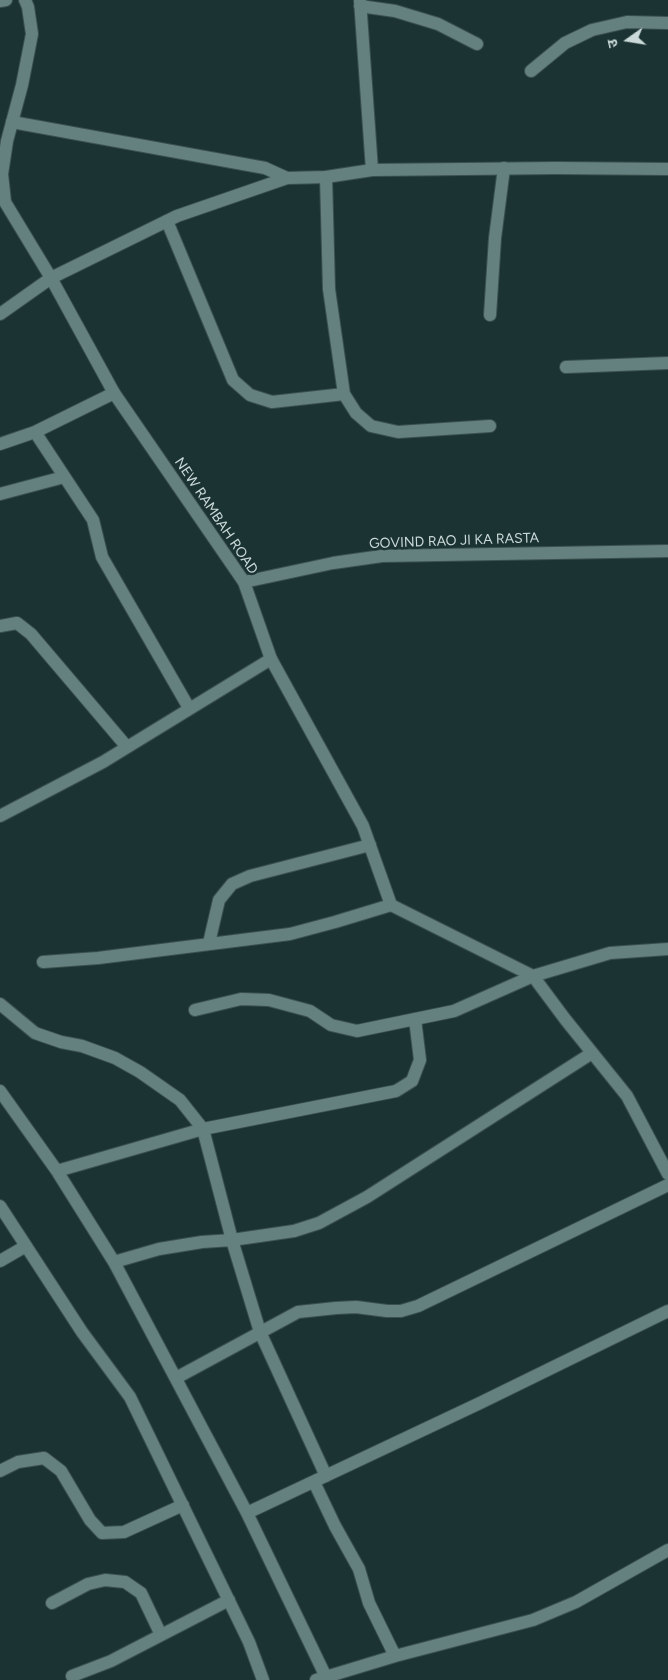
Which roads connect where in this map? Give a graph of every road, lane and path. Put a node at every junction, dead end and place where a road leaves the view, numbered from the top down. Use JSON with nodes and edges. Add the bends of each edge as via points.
{"nodes":[{"id":1,"x":6,"y":0,"type":"edge"},
{"id":2,"x":25,"y":0,"type":"edge"},
{"id":3,"x":0,"y":1,"type":"edge"},
{"id":4,"x":360,"y":3,"type":"edge"},
{"id":5,"x":668,"y":23,"type":"edge"},
{"id":6,"x":477,"y":44,"type":"dead end"},
{"id":7,"x":531,"y":71,"type":"dead end"},
{"id":8,"x":12,"y":122,"type":"junction"},
{"id":9,"x":504,"y":168,"type":"junction"},
{"id":10,"x":372,"y":170,"type":"junction"},
{"id":11,"x":668,"y":170,"type":"edge"},
{"id":12,"x":326,"y":177,"type":"junction"},
{"id":13,"x":287,"y":178,"type":"junction"},
{"id":14,"x":2,"y":201,"type":"edge"},
{"id":15,"x":167,"y":221,"type":"junction"},
{"id":16,"x":51,"y":278,"type":"junction"},
{"id":17,"x":0,"y":314,"type":"edge"},
{"id":18,"x":490,"y":314,"type":"dead end"},
{"id":19,"x":668,"y":363,"type":"edge"},
{"id":20,"x":566,"y":367,"type":"dead end"},
{"id":21,"x":114,"y":393,"type":"junction"},
{"id":22,"x":344,"y":394,"type":"junction"},
{"id":23,"x":490,"y":426,"type":"dead end"},
{"id":24,"x":35,"y":432,"type":"junction"},
{"id":25,"x":0,"y":444,"type":"edge"},
{"id":26,"x":64,"y":477,"type":"junction"},
{"id":27,"x":0,"y":494,"type":"edge"},
{"id":28,"x":668,"y":550,"type":"edge"},
{"id":29,"x":244,"y":582,"type":"junction"},
{"id":30,"x":0,"y":626,"type":"edge"},
{"id":31,"x":271,"y":659,"type":"junction"},
{"id":32,"x":189,"y":708,"type":"junction"},
{"id":33,"x":127,"y":747,"type":"junction"},
{"id":34,"x":0,"y":816,"type":"edge"},
{"id":35,"x":370,"y":845,"type":"junction"},
{"id":36,"x":391,"y":905,"type":"junction"},
{"id":37,"x":209,"y":943,"type":"junction"},
{"id":38,"x":668,"y":949,"type":"edge"},
{"id":39,"x":43,"y":962,"type":"dead end"},
{"id":40,"x":533,"y":976,"type":"junction"},
{"id":41,"x":0,"y":1004,"type":"edge"},
{"id":42,"x":195,"y":1010,"type":"dead end"},
{"id":43,"x":415,"y":1019,"type":"junction"},
{"id":44,"x":592,"y":1053,"type":"junction"},
{"id":45,"x":0,"y":1090,"type":"edge"},
{"id":46,"x":203,"y":1128,"type":"junction"},
{"id":47,"x":664,"y":1160,"type":"edge"},
{"id":48,"x":57,"y":1171,"type":"junction"},
{"id":49,"x":668,"y":1174,"type":"edge"},
{"id":50,"x":668,"y":1185,"type":"edge"},
{"id":51,"x":0,"y":1206,"type":"edge"},
{"id":52,"x":232,"y":1240,"type":"junction"},
{"id":53,"x":26,"y":1246,"type":"junction"},
{"id":54,"x":0,"y":1261,"type":"edge"},
{"id":55,"x":114,"y":1262,"type":"junction"},
{"id":56,"x":668,"y":1311,"type":"edge"},
{"id":57,"x":260,"y":1332,"type":"junction"},
{"id":58,"x":176,"y":1378,"type":"junction"},
{"id":59,"x":0,"y":1471,"type":"edge"},
{"id":60,"x":326,"y":1476,"type":"junction"},
{"id":61,"x":314,"y":1482,"type":"junction"},
{"id":62,"x":183,"y":1505,"type":"junction"},
{"id":63,"x":248,"y":1513,"type":"junction"},
{"id":64,"x":668,"y":1550,"type":"edge"},
{"id":65,"x":229,"y":1600,"type":"junction"},
{"id":66,"x":52,"y":1603,"type":"dead end"},
{"id":67,"x":161,"y":1635,"type":"junction"},
{"id":68,"x":395,"y":1656,"type":"junction"},
{"id":69,"x":72,"y":1676,"type":"dead end"},
{"id":70,"x":321,"y":1678,"type":"edge"},
{"id":71,"x":263,"y":1680,"type":"edge"}],
"edges":[{"from":1,"to":3,"type":"street"},
{"from":2,"to":8,"type":"street","name":"NEW RAMBAH ROAD","via":[[32,34]]},
{"from":4,"to":6,"type":"street","via":[[438,24]]},
{"from":4,"to":10,"type":"street"},
{"from":5,"to":7,"type":"street","via":[[627,22],[592,30],[565,43]]},
{"from":8,"to":13,"type":"street","via":[[265,168]]},
{"from":8,"to":14,"type":"street","name":"NEW RAMBAH ROAD","via":[[6,141]]},
{"from":9,"to":10,"type":"street"},
{"from":9,"to":11,"type":"street"},
{"from":9,"to":18,"type":"street"},
{"from":10,"to":12,"type":"street"},
{"from":12,"to":13,"type":"street"},
{"from":12,"to":22,"type":"street","via":[[329,288]]},
{"from":13,"to":15,"type":"street"},
{"from":14,"to":16,"type":"street","name":"NEW RAMBAH ROAD"},
{"from":15,"to":16,"type":"street"},
{"from":15,"to":22,"type":"street","via":[[234,380],[250,395],[272,402]]},
{"from":16,"to":17,"type":"street"},
{"from":16,"to":21,"type":"street","name":"NEW RAMBAH ROAD"},
{"from":19,"to":20,"type":"street"},
{"from":21,"to":24,"type":"street"},
{"from":21,"to":29,"type":"street","name":"NEW RAMBAH ROAD"},
{"from":22,"to":23,"type":"street","via":[[356,413],[371,426],[398,432]]},
{"from":24,"to":25,"type":"street"},
{"from":24,"to":26,"type":"street"},
{"from":26,"to":27,"type":"street"},
{"from":26,"to":32,"type":"street","via":[[93,520],[102,557]]},
{"from":28,"to":29,"type":"street","name":"GOVIND RAO JI KA RASTA","via":[[382,556]]},
{"from":29,"to":31,"type":"street","name":"NEW RAMBAH ROAD"},
{"from":30,"to":33,"type":"street","via":[[17,623],[31,634]]},
{"from":31,"to":32,"type":"street"},
{"from":31,"to":35,"type":"street","name":"NEW RAMBAH ROAD","via":[[363,826]]},
{"from":32,"to":33,"type":"street"},
{"from":33,"to":34,"type":"street"},
{"from":35,"to":36,"type":"street","name":"NEW RAMBAH ROAD"},
{"from":35,"to":37,"type":"street","via":[[250,876],[232,884],[219,900]]},
{"from":36,"to":37,"type":"street","via":[[290,934]]},
{"from":36,"to":40,"type":"street"},
{"from":37,"to":39,"type":"street"},
{"from":38,"to":40,"type":"street","via":[[610,953]]},
{"from":40,"to":43,"type":"street","via":[[454,1011]]},
{"from":40,"to":44,"type":"street"},
{"from":41,"to":46,"type":"street","via":[[35,1033],[115,1058],[140,1072],[180,1100]]},
{"from":42,"to":43,"type":"street","via":[[241,999],[269,1000],[310,1011],[331,1025],[357,1031]]},
{"from":43,"to":46,"type":"street","via":[[420,1060],[412,1081],[396,1091]]},
{"from":44,"to":47,"type":"street","via":[[627,1096]]},
{"from":44,"to":52,"type":"street","via":[[367,1197],[327,1218],[294,1231]]},
{"from":45,"to":48,"type":"street"},
{"from":46,"to":48,"type":"street"},
{"from":46,"to":52,"type":"street"},
{"from":47,"to":49,"type":"street"},
{"from":48,"to":55,"type":"street"},
{"from":50,"to":57,"type":"street","via":[[418,1306],[401,1311],[356,1307],[298,1312]]},
{"from":51,"to":53,"type":"street"},
{"from":52,"to":55,"type":"street","via":[[159,1249]]},
{"from":52,"to":57,"type":"street"},
{"from":53,"to":54,"type":"street"},
{"from":53,"to":62,"type":"street","via":[[82,1332],[130,1397]]},
{"from":55,"to":58,"type":"street"},
{"from":56,"to":60,"type":"street"},
{"from":57,"to":58,"type":"street"},
{"from":57,"to":60,"type":"street"},
{"from":58,"to":63,"type":"street"},
{"from":59,"to":62,"type":"street","via":[[18,1462],[44,1458],[60,1471],[90,1520],[102,1533],[124,1532]]},
{"from":60,"to":61,"type":"street"},
{"from":61,"to":63,"type":"street"},
{"from":61,"to":68,"type":"street","via":[[359,1569],[369,1603]]},
{"from":62,"to":65,"type":"street"},
{"from":63,"to":70,"type":"street"},
{"from":64,"to":68,"type":"street","via":[[576,1602],[533,1620]]},
{"from":65,"to":67,"type":"street"},
{"from":65,"to":71,"type":"street"},
{"from":66,"to":67,"type":"street","via":[[88,1584],[105,1580],[125,1582],[141,1593]]},
{"from":67,"to":69,"type":"street","via":[[111,1661]]},
{"from":68,"to":70,"type":"street"}]}
